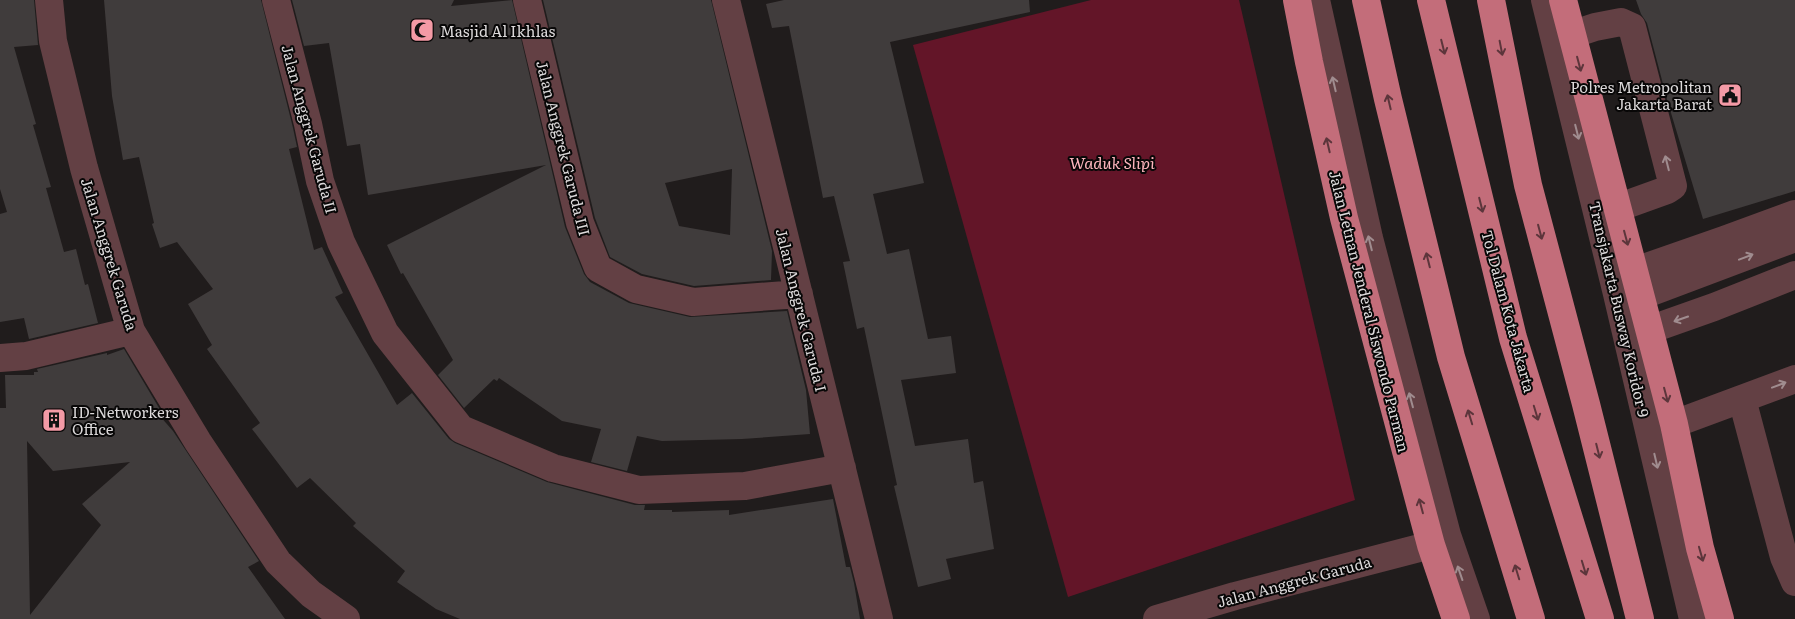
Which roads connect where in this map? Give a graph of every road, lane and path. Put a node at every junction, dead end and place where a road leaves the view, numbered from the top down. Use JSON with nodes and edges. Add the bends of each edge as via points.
{"nodes":[{"id":1,"x":49,"y":0,"type":"edge"},
{"id":2,"x":276,"y":0,"type":"edge"},
{"id":3,"x":527,"y":0,"type":"edge"},
{"id":4,"x":726,"y":0,"type":"edge"},
{"id":5,"x":1297,"y":0,"type":"edge"},
{"id":6,"x":1316,"y":0,"type":"edge"},
{"id":7,"x":1366,"y":0,"type":"edge"},
{"id":8,"x":1431,"y":0,"type":"edge"},
{"id":9,"x":1491,"y":0,"type":"edge"},
{"id":10,"x":1545,"y":0,"type":"edge"},
{"id":11,"x":1563,"y":0,"type":"edge"},
{"id":12,"x":1571,"y":35,"type":"junction"},
{"id":13,"x":1617,"y":208,"type":"junction"},
{"id":14,"x":1795,"y":214,"type":"edge"},
{"id":15,"x":1795,"y":238,"type":"edge"},
{"id":16,"x":1795,"y":275,"type":"edge"},
{"id":17,"x":1638,"y":283,"type":"junction"},
{"id":18,"x":798,"y":294,"type":"junction"},
{"id":19,"x":1649,"y":330,"type":"junction"},
{"id":20,"x":131,"y":331,"type":"junction"},
{"id":21,"x":0,"y":358,"type":"edge"},
{"id":22,"x":1795,"y":379,"type":"edge"},
{"id":23,"x":1742,"y":399,"type":"junction"},
{"id":24,"x":1674,"y":424,"type":"junction"},
{"id":25,"x":842,"y":468,"type":"junction"},
{"id":26,"x":1431,"y":545,"type":"junction"},
{"id":27,"x":1795,"y":582,"type":"edge"},
{"id":28,"x":346,"y":619,"type":"edge"},
{"id":29,"x":879,"y":619,"type":"edge"},
{"id":30,"x":1158,"y":619,"type":"edge"},
{"id":31,"x":1456,"y":619,"type":"edge"},
{"id":32,"x":1476,"y":619,"type":"edge"},
{"id":33,"x":1531,"y":619,"type":"edge"},
{"id":34,"x":1600,"y":619,"type":"edge"},
{"id":35,"x":1640,"y":619,"type":"edge"},
{"id":36,"x":1693,"y":619,"type":"edge"},
{"id":37,"x":1720,"y":619,"type":"edge"}],
"edges":[{"from":1,"to":20,"type":"street","name":"Jalan Anggrek Garuda","via":[[53,41],[84,168]]},
{"from":2,"to":25,"type":"street","name":"Jalan Anggrek Garuda II","via":[[320,181],[341,242],[385,333],[461,429],[553,468],[639,490],[745,486]]},
{"from":3,"to":18,"type":"street","name":"Jalan Anggrek Garuda III","via":[[580,224],[598,268],[636,289],[693,302]]},
{"from":4,"to":18,"type":"street","name":"Jalan Anggrek Garuda I"},
{"from":26,"to":5,"type":"highway","name":"Jalan Letnan Jenderal Siswondo Parman","one_way":true,"via":[[1344,218]]},
{"from":32,"to":6,"type":"street","one_way":true,"via":[[1447,536],[1368,238]]},
{"from":33,"to":7,"type":"highway","one_way":true,"via":[[1452,357]]},
{"from":8,"to":34,"type":"highway","name":"Tol Dalam Kota Jakarta","one_way":true,"via":[[1513,338]]},
{"from":9,"to":35,"type":"highway","one_way":true,"via":[[1528,185]]},
{"from":10,"to":36,"type":"street","name":"Transjakarta Busway Koridor 9","one_way":true},
{"from":11,"to":12,"type":"highway"},
{"from":12,"to":13,"type":"highway","one_way":true},
{"from":13,"to":12,"type":"street","one_way":true,"via":[[1673,186],[1632,27],[1621,22],[1595,26]]},
{"from":13,"to":17,"type":"highway","one_way":true},
{"from":14,"to":17,"type":"street","via":[[1724,240]]},
{"from":17,"to":15,"type":"street","one_way":true},
{"from":16,"to":19,"type":"street","one_way":true},
{"from":17,"to":19,"type":"highway"},
{"from":18,"to":25,"type":"street","name":"Jalan Anggrek Garuda I"},
{"from":19,"to":24,"type":"highway","one_way":true},
{"from":20,"to":21,"type":"street","via":[[26,356]]},
{"from":20,"to":28,"type":"street","name":"Jalan Anggrek Garuda","via":[[198,442],[278,562],[311,594]]},
{"from":23,"to":22,"type":"street","one_way":true},
{"from":23,"to":24,"type":"street"},
{"from":23,"to":27,"type":"street","via":[[1784,557]]},
{"from":24,"to":37,"type":"highway","one_way":true,"via":[[1700,548]]},
{"from":25,"to":29,"type":"street","name":"Jalan Anggrek Garuda I"},
{"from":26,"to":30,"type":"street","name":"Jalan Anggrek Garuda"},
{"from":26,"to":31,"type":"highway","name":"Jalan Letnan Jenderal Siswondo Parman"}]}
